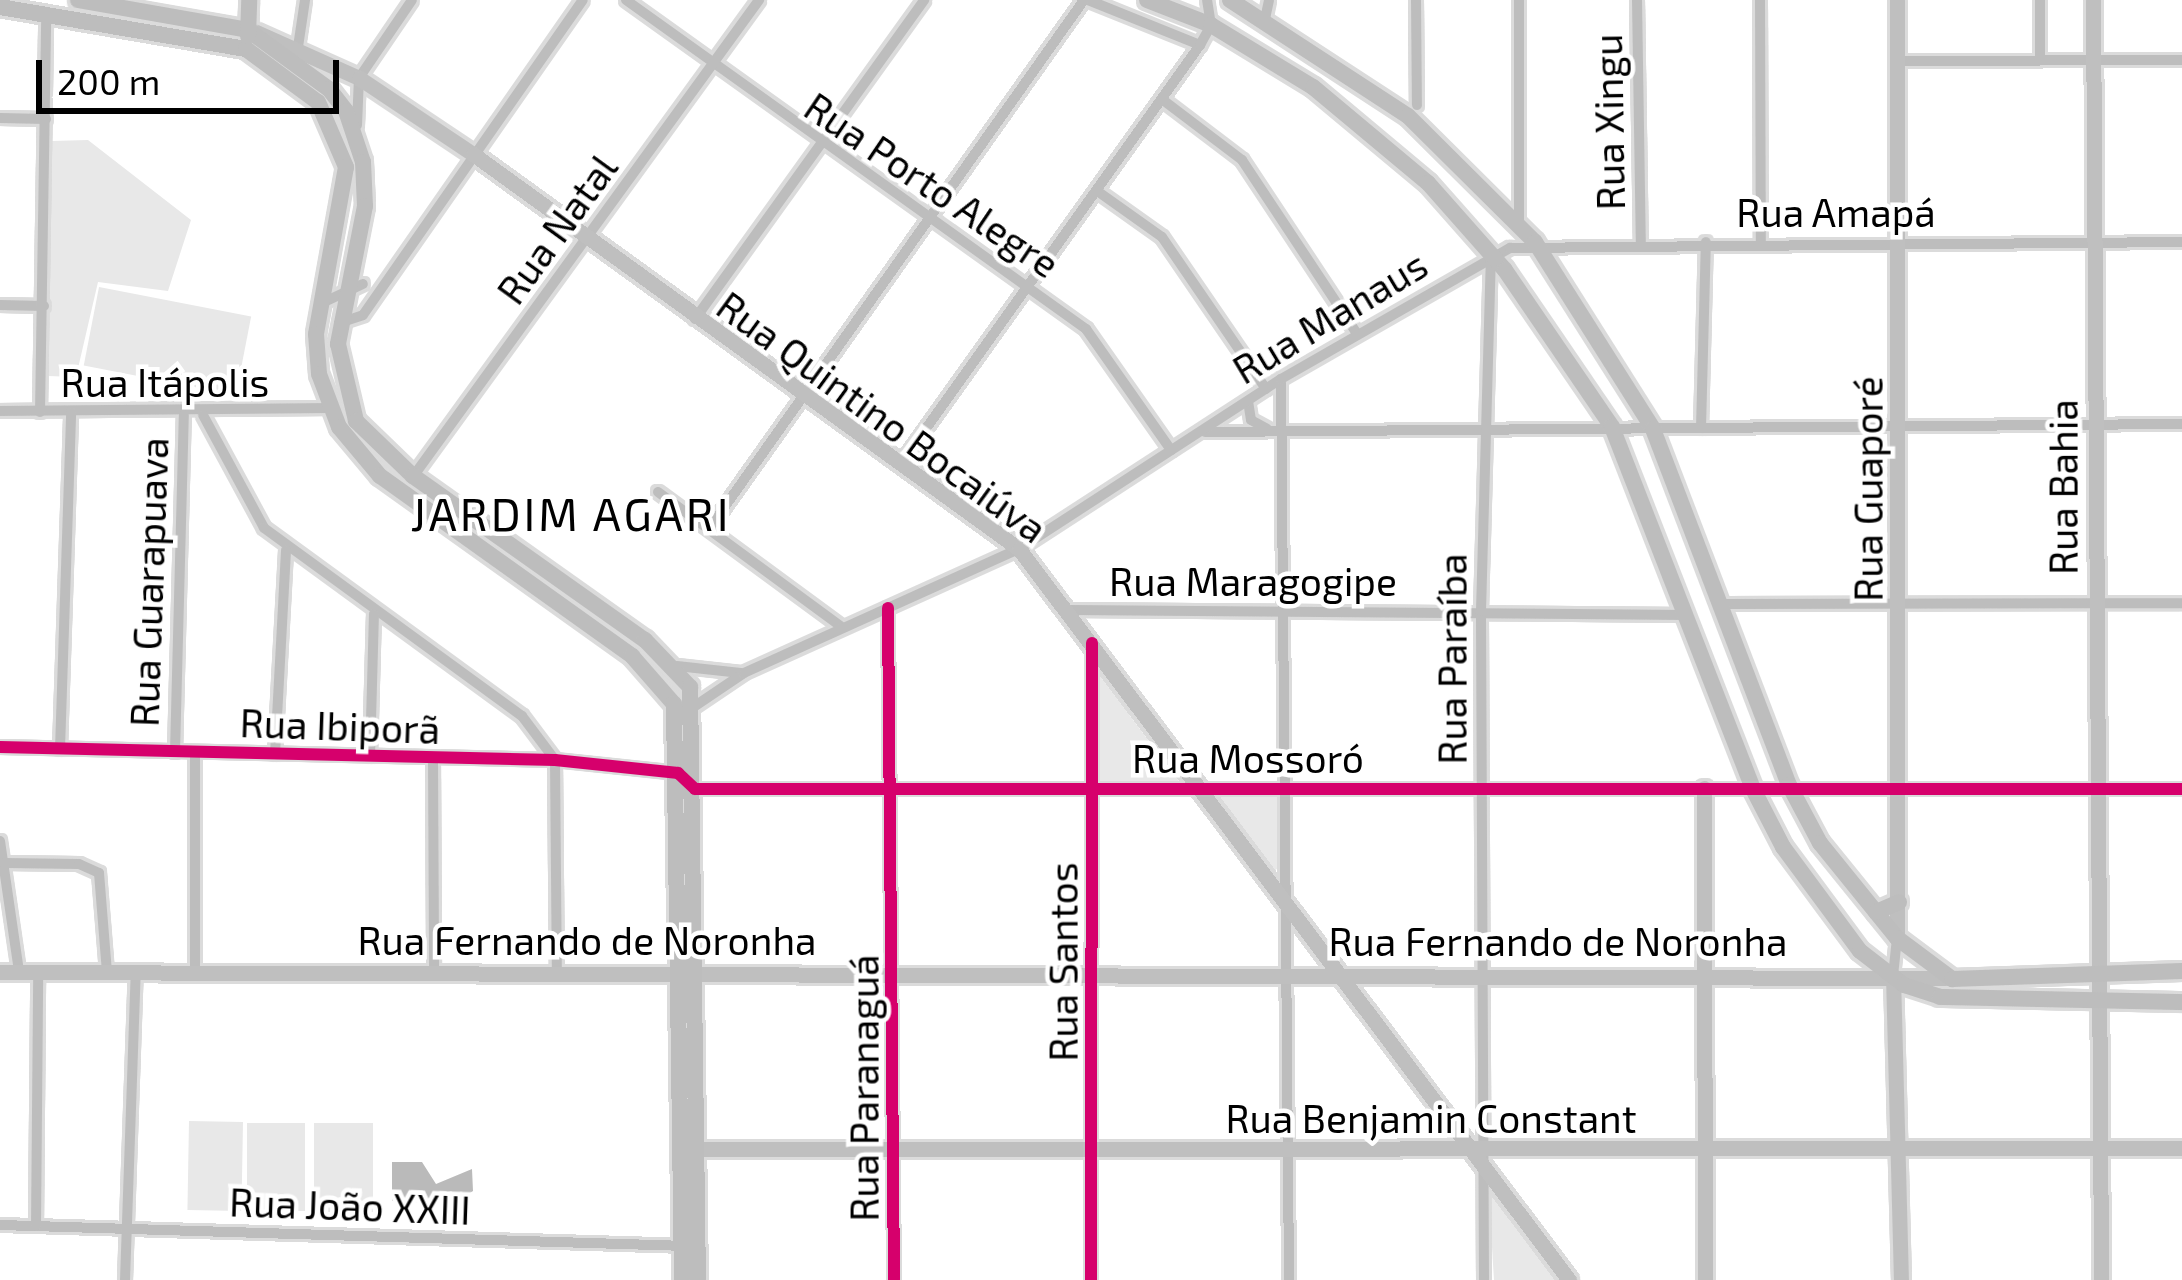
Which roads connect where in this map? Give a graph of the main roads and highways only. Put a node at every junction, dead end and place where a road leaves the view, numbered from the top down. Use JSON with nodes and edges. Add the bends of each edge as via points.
{"nodes":[{"id":1,"x":78,"y":0,"type":"edge"},
{"id":2,"x":220,"y":0,"type":"edge"},
{"id":3,"x":249,"y":0,"type":"edge"},
{"id":4,"x":1147,"y":0,"type":"edge"},
{"id":5,"x":1230,"y":0,"type":"edge"},
{"id":6,"x":0,"y":7,"type":"edge"},
{"id":7,"x":47,"y":7,"type":"edge"},
{"id":8,"x":1267,"y":9,"type":"edge"},
{"id":9,"x":220,"y":31,"type":"junction"},
{"id":10,"x":248,"y":39,"type":"junction"},
{"id":11,"x":694,"y":761,"type":"junction"},
{"id":12,"x":678,"y":773,"type":"junction"},
{"id":13,"x":1899,"y":902,"type":"road end"},
{"id":14,"x":1876,"y":912,"type":"junction"},
{"id":15,"x":687,"y":973,"type":"junction"},
{"id":16,"x":2182,"y":975,"type":"edge"},
{"id":17,"x":2182,"y":1002,"type":"edge"},
{"id":18,"x":2119,"y":1003,"type":"junction"},
{"id":19,"x":690,"y":1246,"type":"junction"},
{"id":20,"x":682,"y":1280,"type":"edge"},
{"id":21,"x":698,"y":1280,"type":"edge"}],
"edges":[{"from":1,"to":9,"type":"main road"},
{"from":2,"to":9,"type":"main road"},
{"from":3,"to":10,"type":"main road"},
{"from":4,"to":18,"type":"main road","via":[[1211,25],[1354,119],[1428,183],[1491,255],[1612,428],[1753,787],[1820,904],[1893,976],[1940,998]]},
{"from":5,"to":8,"type":"main road"},
{"from":6,"to":7,"type":"main road"},
{"from":7,"to":9,"type":"main road"},
{"from":8,"to":14,"type":"main road","via":[[1408,116],[1535,242],[1653,429],[1789,785],[1820,843]]},
{"from":9,"to":10,"type":"main road"},
{"from":10,"to":11,"type":"main road","via":[[329,89],[358,138],[364,206],[339,322],[338,369],[350,410],[413,476],[677,666],[695,706]]},
{"from":10,"to":12,"type":"main road","via":[[318,103],[340,142],[347,190],[316,355],[329,409],[358,454],[401,492],[658,680],[677,711]]},
{"from":11,"to":12,"type":"main road"},
{"from":11,"to":15,"type":"main road"},
{"from":12,"to":15,"type":"main road"},
{"from":13,"to":14,"type":"main road"},
{"from":14,"to":16,"type":"main road","via":[[1945,978]]},
{"from":15,"to":19,"type":"main road"},
{"from":16,"to":18,"type":"main road","via":[[2126,980]]},
{"from":17,"to":18,"type":"main road"},
{"from":19,"to":20,"type":"main road"},
{"from":19,"to":21,"type":"main road"}]}
